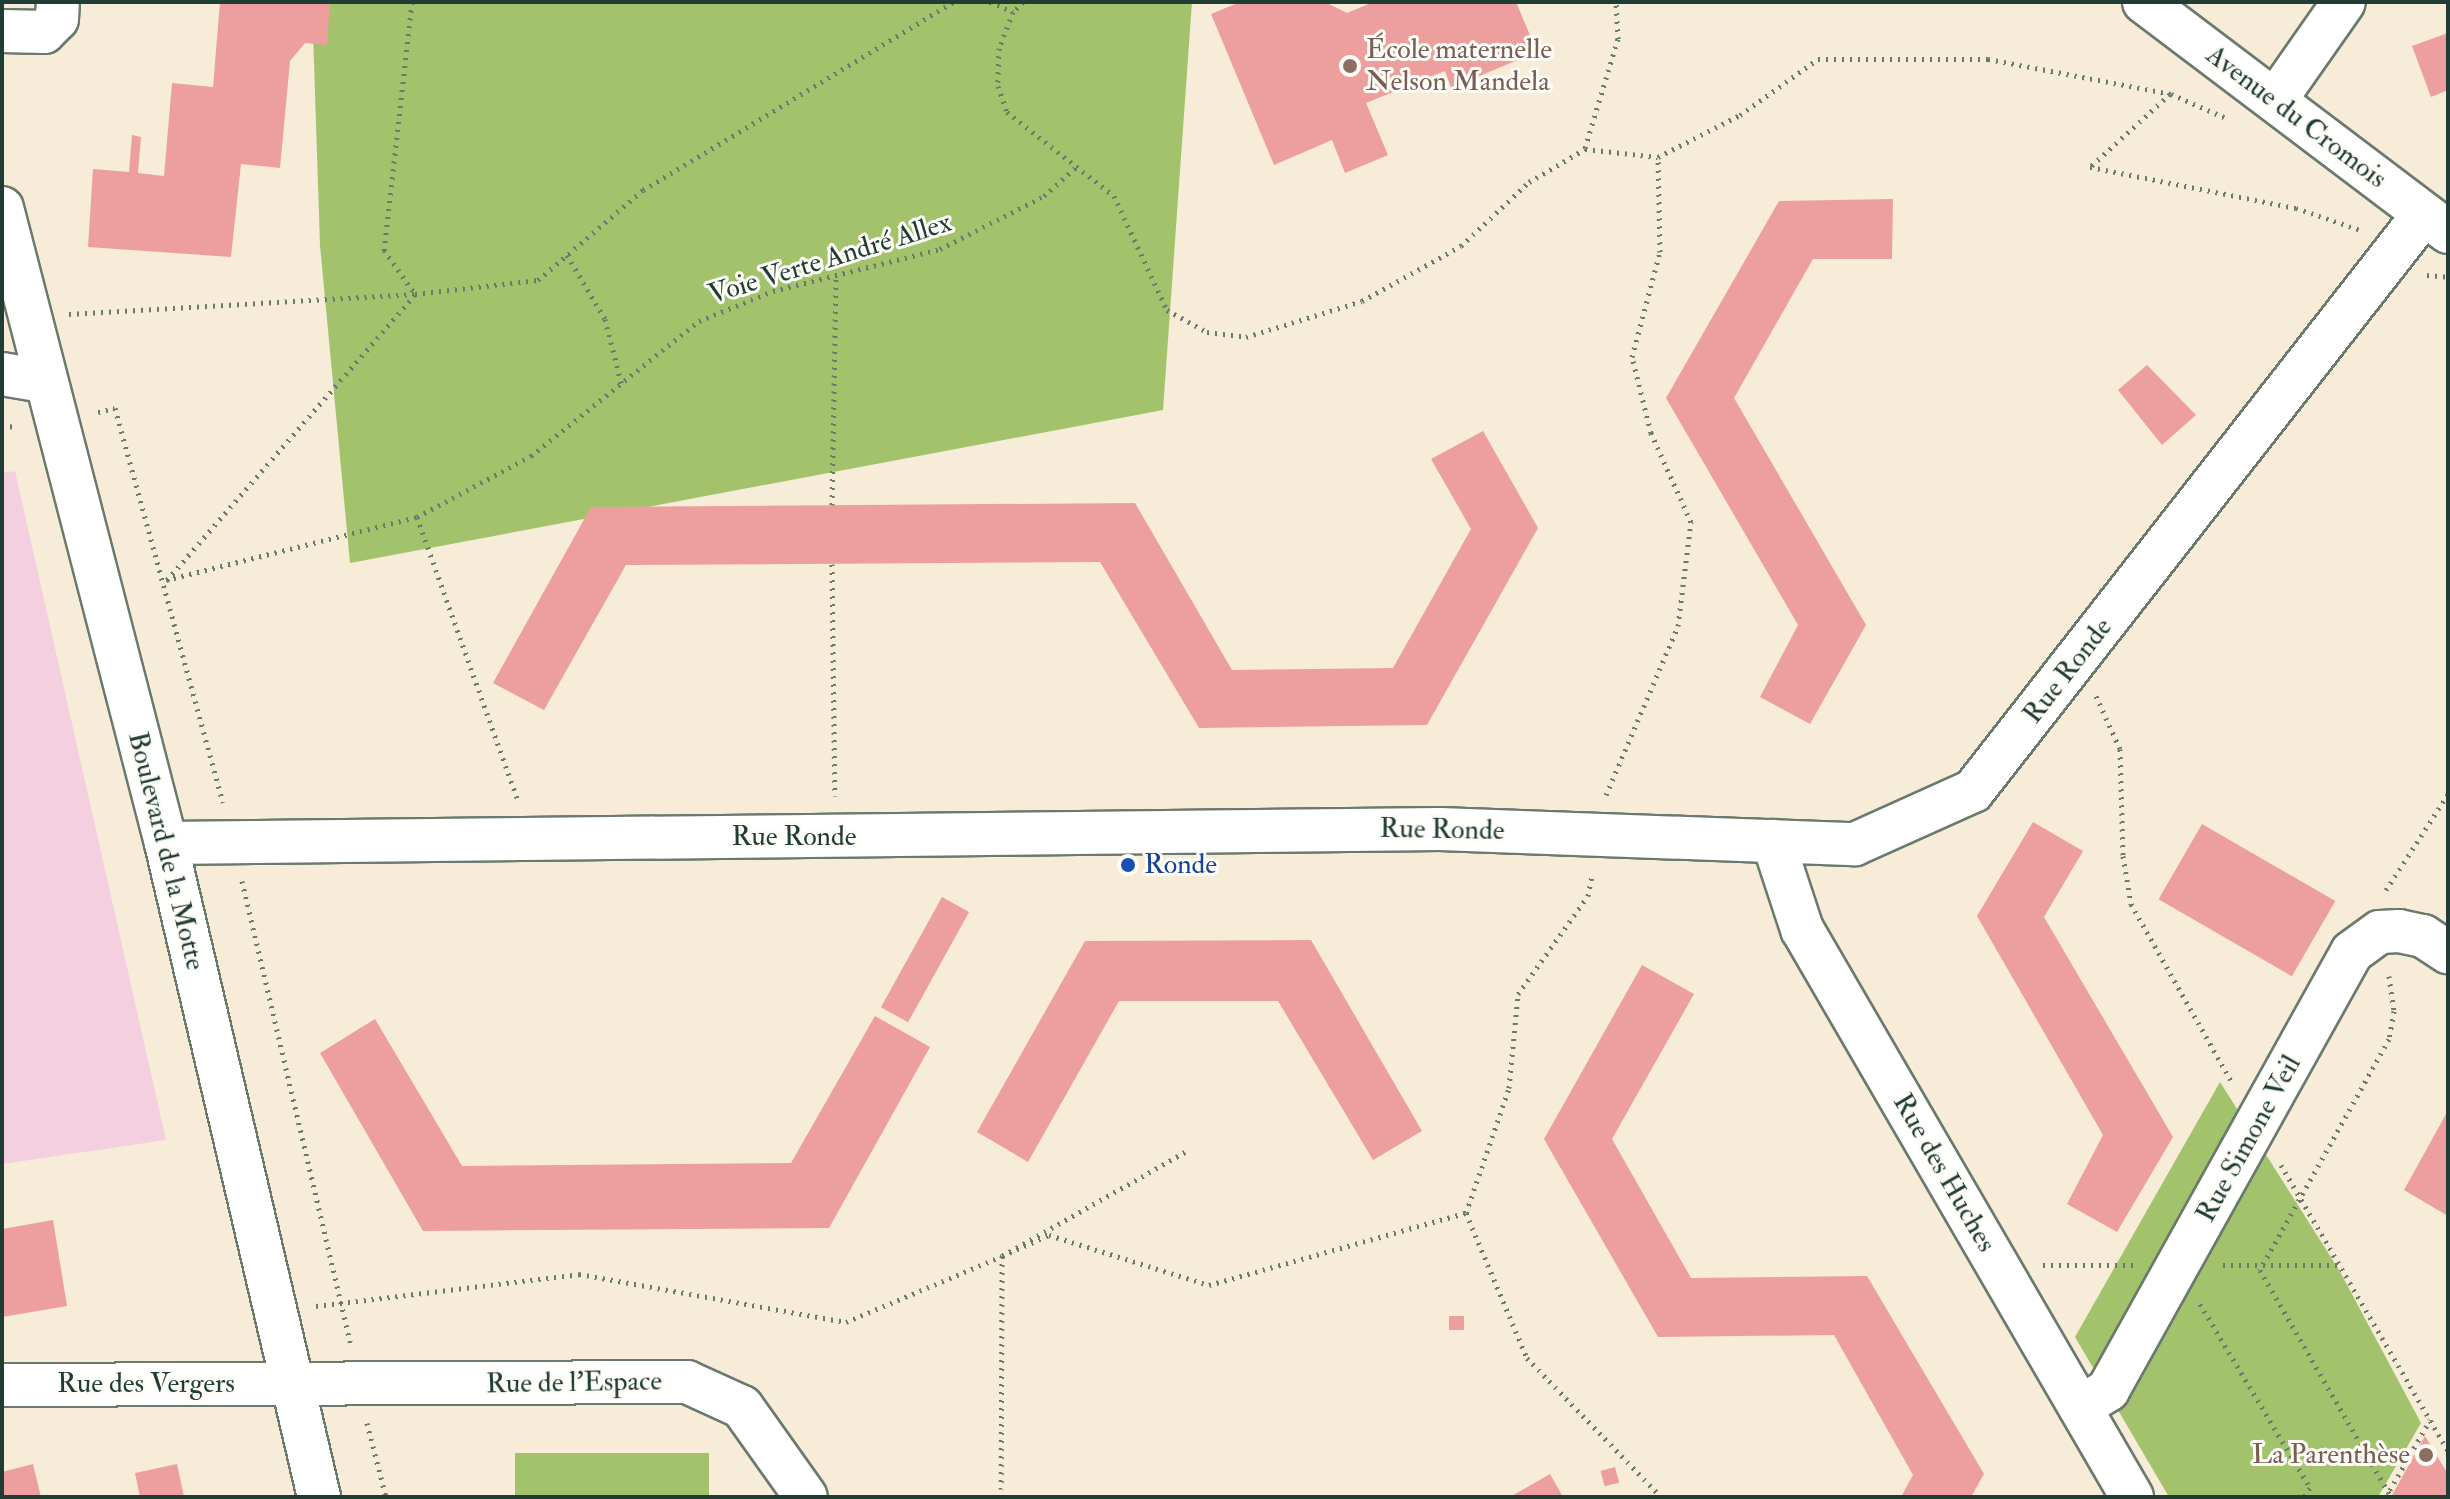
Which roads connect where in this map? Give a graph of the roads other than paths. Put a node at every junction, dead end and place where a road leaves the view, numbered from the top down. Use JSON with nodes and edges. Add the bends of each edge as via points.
{"nodes":[{"id":1,"x":58,"y":2,"type":"edge"},
{"id":2,"x":2144,"y":2,"type":"edge"},
{"id":3,"x":2344,"y":2,"type":"edge"},
{"id":4,"x":2,"y":31,"type":"edge"},
{"id":5,"x":2276,"y":99,"type":"junction"},
{"id":6,"x":2,"y":208,"type":"edge"},
{"id":7,"x":2436,"y":223,"type":"edge"},
{"id":8,"x":2,"y":374,"type":"edge"},
{"id":9,"x":43,"y":381,"type":"junction"},
{"id":10,"x":1773,"y":841,"type":"junction"},
{"id":11,"x":166,"y":843,"type":"junction"},
{"id":12,"x":2448,"y":952,"type":"edge"},
{"id":13,"x":290,"y":1384,"type":"junction"},
{"id":14,"x":2,"y":1385,"type":"edge"},
{"id":15,"x":2080,"y":1407,"type":"junction"},
{"id":16,"x":319,"y":1497,"type":"edge"},
{"id":17,"x":806,"y":1497,"type":"edge"},
{"id":18,"x":2132,"y":1497,"type":"edge"}],
"edges":[{"from":1,"to":4,"type":"street","via":[[57,19],[44,32]]},
{"from":2,"to":5,"type":"street","name":"Avenue du Cromois"},
{"from":3,"to":5,"type":"street"},
{"from":5,"to":7,"type":"street","name":"Avenue du Cromois"},
{"from":6,"to":9,"type":"street","name":"Boulevard de la Motte"},
{"from":7,"to":10,"type":"street","name":"Rue Ronde","via":[[2393,252],[1973,791],[1855,844]]},
{"from":8,"to":9,"type":"street"},
{"from":9,"to":11,"type":"street","name":"Boulevard de la Motte"},
{"from":10,"to":11,"type":"street","name":"Rue Ronde","via":[[1440,829]]},
{"from":10,"to":15,"type":"street","name":"Rue des Huches","via":[[1802,929]]},
{"from":11,"to":13,"type":"street","name":"Boulevard de la Motte"},
{"from":12,"to":15,"type":"street","name":"Rue Simone Veil","via":[[2423,936],[2366,942],[2108,1390]]},
{"from":13,"to":14,"type":"street","name":"Rue des Vergers"},
{"from":13,"to":16,"type":"street","name":"Boulevard de la Motte"},
{"from":13,"to":17,"type":"street","name":"Rue de l'Espace","via":[[687,1382],[742,1407]]},
{"from":15,"to":18,"type":"street","name":"Rue des Huches"}]}
